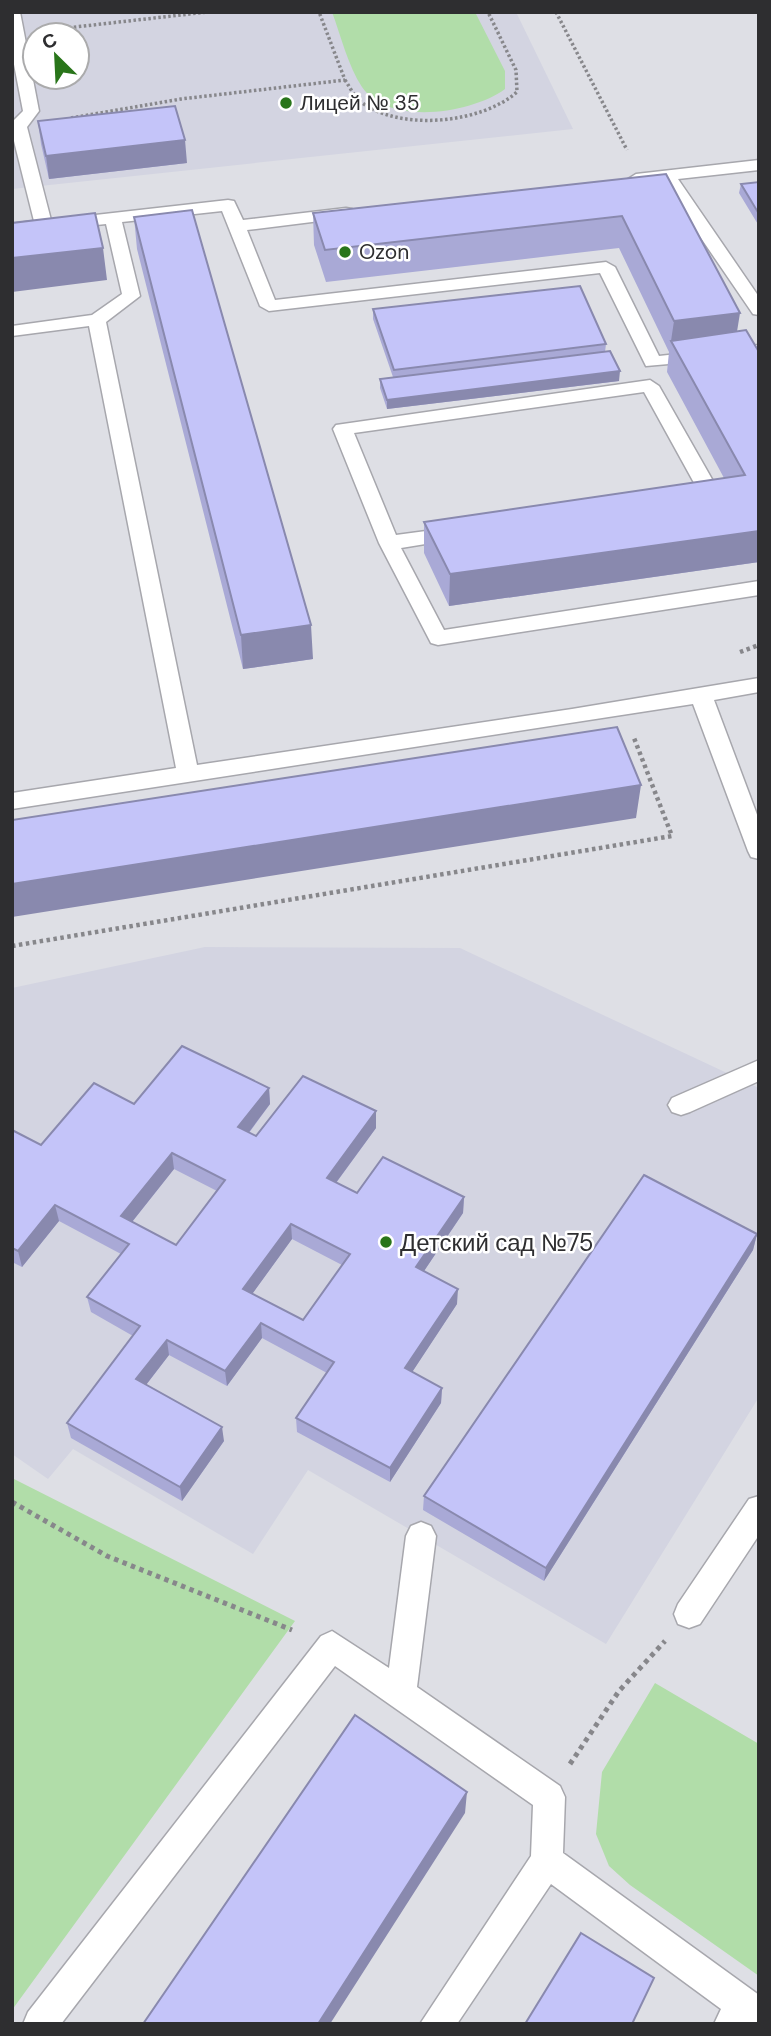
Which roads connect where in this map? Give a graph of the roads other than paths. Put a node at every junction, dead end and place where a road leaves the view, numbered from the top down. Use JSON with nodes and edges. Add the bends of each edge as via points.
{"nodes":[{"id":1,"x":12,"y":12,"type":"edge"},
{"id":2,"x":15,"y":127,"type":"edge"},
{"id":3,"x":759,"y":165,"type":"edge"},
{"id":4,"x":667,"y":176,"type":"junction"},
{"id":5,"x":615,"y":182,"type":"edge"},
{"id":6,"x":358,"y":212,"type":"edge"},
{"id":7,"x":113,"y":219,"type":"junction"},
{"id":8,"x":44,"y":226,"type":"junction"},
{"id":9,"x":237,"y":226,"type":"junction"},
{"id":10,"x":12,"y":229,"type":"edge"},
{"id":11,"x":759,"y":310,"type":"edge"},
{"id":12,"x":97,"y":320,"type":"junction"},
{"id":13,"x":12,"y":331,"type":"edge"},
{"id":14,"x":759,"y":350,"type":"edge"},
{"id":15,"x":671,"y":501,"type":"edge"},
{"id":16,"x":469,"y":531,"type":"edge"},
{"id":17,"x":389,"y":543,"type":"junction"},
{"id":18,"x":759,"y":588,"type":"edge"},
{"id":19,"x":759,"y":685,"type":"edge"},
{"id":20,"x":701,"y":695,"type":"junction"},
{"id":21,"x":188,"y":775,"type":"junction"},
{"id":22,"x":12,"y":801,"type":"edge"},
{"id":23,"x":754,"y":822,"type":"edge"},
{"id":24,"x":759,"y":851,"type":"edge"},
{"id":25,"x":759,"y":1070,"type":"edge"},
{"id":26,"x":681,"y":1105,"type":"dead end"},
{"id":27,"x":759,"y":1509,"type":"edge"},
{"id":28,"x":421,"y":1536,"type":"dead end"},
{"id":29,"x":689,"y":1614,"type":"road end"},
{"id":30,"x":401,"y":1693,"type":"junction"},
{"id":31,"x":547,"y":1861,"type":"junction"},
{"id":32,"x":744,"y":2014,"type":"edge"},
{"id":33,"x":40,"y":2024,"type":"edge"},
{"id":34,"x":437,"y":2024,"type":"edge"}],
"edges":[{"from":1,"to":2,"type":"lane","via":[[31,111]]},
{"from":2,"to":8,"type":"lane"},
{"from":3,"to":4,"type":"lane"},
{"from":4,"to":5,"type":"lane"},
{"from":4,"to":11,"type":"lane"},
{"from":6,"to":9,"type":"lane"},
{"from":7,"to":8,"type":"lane"},
{"from":7,"to":9,"type":"lane","via":[[228,205]]},
{"from":7,"to":12,"type":"lane","via":[[131,296]]},
{"from":8,"to":10,"type":"lane"},
{"from":9,"to":14,"type":"lane","via":[[269,306],[606,267],[653,362]]},
{"from":12,"to":13,"type":"lane"},
{"from":12,"to":21,"type":"lane"},
{"from":15,"to":17,"type":"lane","via":[[712,495],[650,386],[344,429]]},
{"from":16,"to":17,"type":"lane"},
{"from":17,"to":18,"type":"lane","via":[[438,638]]},
{"from":19,"to":20,"type":"lane"},
{"from":20,"to":21,"type":"lane"},
{"from":20,"to":23,"type":"lane"},
{"from":21,"to":22,"type":"lane"},
{"from":23,"to":24,"type":"lane"},
{"from":25,"to":26,"type":"lane"},
{"from":27,"to":29,"type":"lane"},
{"from":28,"to":30,"type":"lane"},
{"from":30,"to":31,"type":"lane","via":[[548,1797]]},
{"from":30,"to":33,"type":"lane","via":[[332,1646]]},
{"from":31,"to":32,"type":"lane"},
{"from":31,"to":34,"type":"lane"}]}
